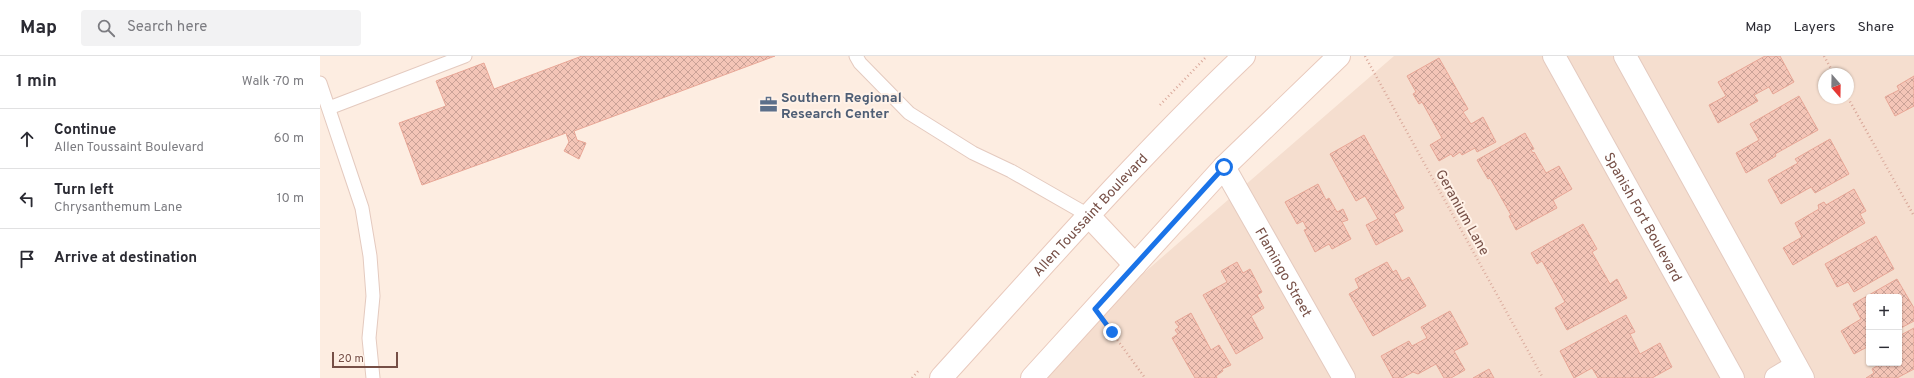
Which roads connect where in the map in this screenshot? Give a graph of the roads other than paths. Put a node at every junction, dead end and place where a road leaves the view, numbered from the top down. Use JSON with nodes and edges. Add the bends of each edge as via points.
{"nodes":[{"id":1,"x":465,"y":56,"type":"edge"},
{"id":2,"x":856,"y":56,"type":"edge"},
{"id":3,"x":1244,"y":56,"type":"edge"},
{"id":4,"x":1339,"y":56,"type":"edge"},
{"id":5,"x":1554,"y":56,"type":"edge"},
{"id":6,"x":1625,"y":56,"type":"edge"},
{"id":7,"x":320,"y":83,"type":"edge"},
{"id":8,"x":329,"y":108,"type":"junction"},
{"id":9,"x":1224,"y":167,"type":"junction"},
{"id":10,"x":1088,"y":215,"type":"junction"},
{"id":11,"x":1135,"y":265,"type":"junction"},
{"id":12,"x":1800,"y":372,"type":"edge"},
{"id":13,"x":373,"y":378,"type":"edge"},
{"id":14,"x":941,"y":378,"type":"edge"},
{"id":15,"x":1032,"y":378,"type":"edge"},
{"id":16,"x":1344,"y":378,"type":"edge"},
{"id":17,"x":1734,"y":378,"type":"edge"},
{"id":18,"x":1776,"y":378,"type":"edge"}],
"edges":[{"from":1,"to":8,"type":"lane"},
{"from":2,"to":10,"type":"lane","via":[[909,113],[973,153],[1011,171]]},
{"from":3,"to":10,"type":"street","name":"Allen Toussaint Boulevard","via":[[1199,99]]},
{"from":4,"to":9,"type":"street"},
{"from":5,"to":17,"type":"street","name":"Spanish Fort Boulevard"},
{"from":6,"to":12,"type":"street"},
{"from":7,"to":8,"type":"lane"},
{"from":8,"to":13,"type":"lane","via":[[362,208],[370,256],[373,296],[369,338]]},
{"from":9,"to":11,"type":"street"},
{"from":9,"to":16,"type":"street","name":"Flamingo Street"},
{"from":10,"to":11,"type":"street"},
{"from":10,"to":14,"type":"street","name":"Allen Toussaint Boulevard"},
{"from":11,"to":15,"type":"street"},
{"from":12,"to":18,"type":"street"}]}
